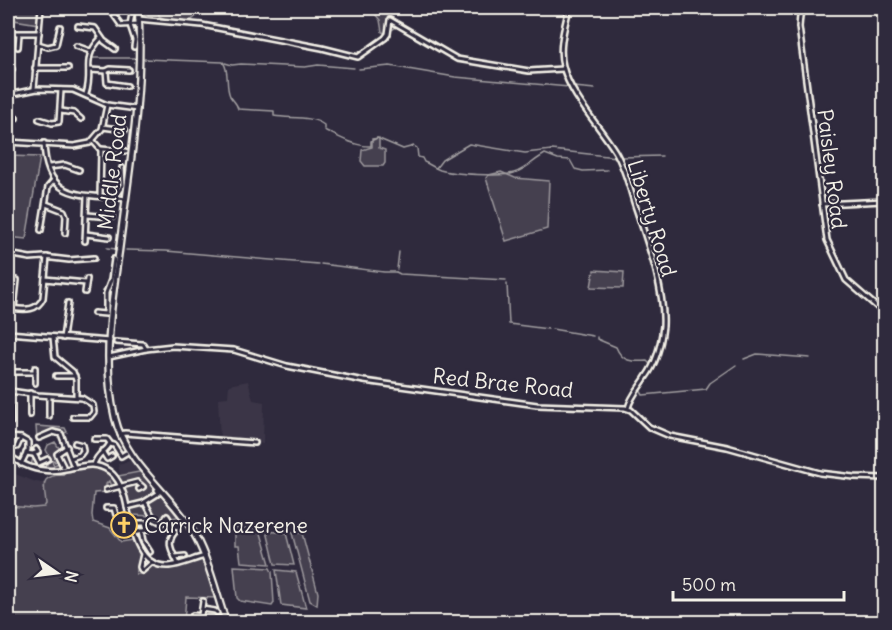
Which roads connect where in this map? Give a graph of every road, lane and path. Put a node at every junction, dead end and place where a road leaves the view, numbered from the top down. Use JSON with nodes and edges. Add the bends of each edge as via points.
{"nodes":[{"id":1,"x":41,"y":8,"type":"edge"},
{"id":2,"x":109,"y":8,"type":"edge"},
{"id":3,"x":133,"y":8,"type":"edge"},
{"id":4,"x":138,"y":8,"type":"edge"},
{"id":5,"x":569,"y":8,"type":"edge"},
{"id":6,"x":804,"y":8,"type":"edge"},
{"id":7,"x":138,"y":21,"type":"junction"},
{"id":8,"x":130,"y":25,"type":"junction"},
{"id":9,"x":78,"y":26,"type":"dead end"},
{"id":10,"x":60,"y":27,"type":"dead end"},
{"id":11,"x":8,"y":33,"type":"edge"},
{"id":12,"x":19,"y":33,"type":"junction"},
{"id":13,"x":39,"y":33,"type":"junction"},
{"id":14,"x":101,"y":38,"type":"junction"},
{"id":15,"x":38,"y":44,"type":"junction"},
{"id":16,"x":76,"y":46,"type":"dead end"},
{"id":17,"x":18,"y":47,"type":"dead end"},
{"id":18,"x":134,"y":47,"type":"dead end"},
{"id":19,"x":115,"y":49,"type":"dead end"},
{"id":20,"x":90,"y":51,"type":"junction"},
{"id":21,"x":35,"y":68,"type":"junction"},
{"id":22,"x":68,"y":68,"type":"dead end"},
{"id":23,"x":563,"y":69,"type":"junction"},
{"id":24,"x":88,"y":70,"type":"junction"},
{"id":25,"x":129,"y":70,"type":"dead end"},
{"id":26,"x":106,"y":71,"type":"junction"},
{"id":27,"x":127,"y":86,"type":"dead end"},
{"id":28,"x":34,"y":90,"type":"junction"},
{"id":29,"x":61,"y":90,"type":"junction"},
{"id":30,"x":8,"y":95,"type":"edge"},
{"id":31,"x":85,"y":95,"type":"junction"},
{"id":32,"x":107,"y":105,"type":"junction"},
{"id":33,"x":137,"y":109,"type":"junction"},
{"id":34,"x":61,"y":111,"type":"junction"},
{"id":35,"x":16,"y":118,"type":"dead end"},
{"id":36,"x":8,"y":119,"type":"edge"},
{"id":37,"x":39,"y":119,"type":"dead end"},
{"id":38,"x":81,"y":119,"type":"dead end"},
{"id":39,"x":103,"y":127,"type":"junction"},
{"id":40,"x":125,"y":130,"type":"dead end"},
{"id":41,"x":93,"y":141,"type":"junction"},
{"id":42,"x":8,"y":142,"type":"edge"},
{"id":43,"x":44,"y":143,"type":"junction"},
{"id":44,"x":101,"y":149,"type":"junction"},
{"id":45,"x":126,"y":151,"type":"dead end"},
{"id":46,"x":48,"y":168,"type":"junction"},
{"id":47,"x":122,"y":168,"type":"dead end"},
{"id":48,"x":79,"y":170,"type":"dead end"},
{"id":49,"x":54,"y":180,"type":"junction"},
{"id":50,"x":100,"y":195,"type":"junction"},
{"id":51,"x":87,"y":196,"type":"junction"},
{"id":52,"x":114,"y":197,"type":"junction"},
{"id":53,"x":125,"y":199,"type":"junction"},
{"id":54,"x":885,"y":201,"type":"edge"},
{"id":55,"x":46,"y":204,"type":"junction"},
{"id":56,"x":822,"y":204,"type":"junction"},
{"id":57,"x":87,"y":215,"type":"junction"},
{"id":58,"x":112,"y":217,"type":"dead end"},
{"id":59,"x":42,"y":230,"type":"dead end"},
{"id":60,"x":65,"y":233,"type":"dead end"},
{"id":61,"x":86,"y":234,"type":"junction"},
{"id":62,"x":109,"y":237,"type":"dead end"},
{"id":63,"x":85,"y":242,"type":"dead end"},
{"id":64,"x":8,"y":254,"type":"edge"},
{"id":65,"x":47,"y":257,"type":"junction"},
{"id":66,"x":94,"y":258,"type":"dead end"},
{"id":67,"x":114,"y":259,"type":"dead end"},
{"id":68,"x":45,"y":279,"type":"junction"},
{"id":69,"x":16,"y":280,"type":"dead end"},
{"id":70,"x":85,"y":292,"type":"dead end"},
{"id":71,"x":106,"y":293,"type":"junction"},
{"id":72,"x":113,"y":294,"type":"junction"},
{"id":73,"x":68,"y":303,"type":"dead end"},
{"id":74,"x":8,"y":308,"type":"edge"},
{"id":75,"x":14,"y":308,"type":"junction"},
{"id":76,"x":94,"y":313,"type":"dead end"},
{"id":77,"x":885,"y":313,"type":"edge"},
{"id":78,"x":8,"y":333,"type":"edge"},
{"id":79,"x":53,"y":337,"type":"junction"},
{"id":80,"x":63,"y":338,"type":"junction"},
{"id":81,"x":110,"y":341,"type":"junction"},
{"id":82,"x":116,"y":342,"type":"dead end"},
{"id":83,"x":146,"y":349,"type":"junction"},
{"id":84,"x":8,"y":352,"type":"edge"},
{"id":85,"x":109,"y":357,"type":"junction"},
{"id":86,"x":8,"y":364,"type":"edge"},
{"id":87,"x":9,"y":372,"type":"junction"},
{"id":88,"x":56,"y":376,"type":"dead end"},
{"id":89,"x":75,"y":376,"type":"junction"},
{"id":90,"x":35,"y":383,"type":"dead end"},
{"id":91,"x":10,"y":391,"type":"junction"},
{"id":92,"x":30,"y":393,"type":"junction"},
{"id":93,"x":49,"y":396,"type":"junction"},
{"id":94,"x":76,"y":397,"type":"junction"},
{"id":95,"x":628,"y":408,"type":"junction"},
{"id":96,"x":9,"y":411,"type":"edge"},
{"id":97,"x":30,"y":415,"type":"dead end"},
{"id":98,"x":49,"y":416,"type":"dead end"},
{"id":99,"x":73,"y":417,"type":"dead end"},
{"id":100,"x":11,"y":422,"type":"dead end"},
{"id":101,"x":120,"y":434,"type":"junction"},
{"id":102,"x":8,"y":436,"type":"edge"},
{"id":103,"x":21,"y":438,"type":"junction"},
{"id":104,"x":39,"y":438,"type":"dead end"},
{"id":105,"x":75,"y":443,"type":"dead end"},
{"id":106,"x":255,"y":443,"type":"dead end"},
{"id":107,"x":110,"y":444,"type":"junction"},
{"id":108,"x":98,"y":445,"type":"dead end"},
{"id":109,"x":18,"y":447,"type":"dead end"},
{"id":110,"x":67,"y":447,"type":"junction"},
{"id":111,"x":36,"y":449,"type":"dead end"},
{"id":112,"x":102,"y":451,"type":"junction"},
{"id":113,"x":26,"y":453,"type":"junction"},
{"id":114,"x":126,"y":453,"type":"dead end"},
{"id":115,"x":34,"y":454,"type":"junction"},
{"id":116,"x":8,"y":455,"type":"edge"},
{"id":117,"x":112,"y":456,"type":"dead end"},
{"id":118,"x":71,"y":458,"type":"junction"},
{"id":119,"x":46,"y":462,"type":"dead end"},
{"id":120,"x":21,"y":464,"type":"junction"},
{"id":121,"x":94,"y":465,"type":"junction"},
{"id":122,"x":63,"y":466,"type":"dead end"},
{"id":123,"x":74,"y":467,"type":"junction"},
{"id":124,"x":885,"y":478,"type":"edge"},
{"id":125,"x":121,"y":487,"type":"junction"},
{"id":126,"x":140,"y":489,"type":"dead end"},
{"id":127,"x":106,"y":490,"type":"dead end"},
{"id":128,"x":157,"y":490,"type":"dead end"},
{"id":129,"x":145,"y":502,"type":"junction"},
{"id":130,"x":127,"y":507,"type":"junction"},
{"id":131,"x":106,"y":508,"type":"dead end"},
{"id":132,"x":129,"y":516,"type":"junction"},
{"id":133,"x":169,"y":519,"type":"dead end"},
{"id":134,"x":138,"y":523,"type":"dead end"},
{"id":135,"x":141,"y":531,"type":"junction"},
{"id":136,"x":175,"y":532,"type":"dead end"},
{"id":137,"x":134,"y":533,"type":"junction"},
{"id":138,"x":150,"y":552,"type":"dead end"},
{"id":139,"x":143,"y":554,"type":"junction"},
{"id":140,"x":205,"y":556,"type":"junction"},
{"id":141,"x":175,"y":557,"type":"junction"},
{"id":142,"x":184,"y":557,"type":"dead end"},
{"id":143,"x":152,"y":562,"type":"junction"},
{"id":144,"x":178,"y":564,"type":"junction"},
{"id":145,"x":203,"y":601,"type":"dead end"},
{"id":146,"x":202,"y":609,"type":"junction"},
{"id":147,"x":217,"y":613,"type":"dead end"},
{"id":148,"x":193,"y":615,"type":"dead end"},
{"id":149,"x":201,"y":616,"type":"junction"},
{"id":150,"x":200,"y":622,"type":"edge"},
{"id":151,"x":226,"y":622,"type":"edge"}],
"edges":[{"from":1,"to":13,"type":"street"},
{"from":2,"to":8,"type":"street","via":[[119,23]]},
{"from":3,"to":8,"type":"street"},
{"from":4,"to":7,"type":"main road","name":"Middle Road"},
{"from":5,"to":23,"type":"street","name":"Liberty Road","via":[[562,48]]},
{"from":6,"to":56,"type":"street","name":"Paisley Road","via":[[799,27]]},
{"from":7,"to":8,"type":"street"},
{"from":7,"to":23,"type":"street","via":[[201,25],[358,57],[385,38],[390,20],[457,59],[528,72]]},
{"from":7,"to":33,"type":"main road","name":"Middle Road"},
{"from":8,"to":18,"type":"street"},
{"from":9,"to":14,"type":"street","via":[[94,27]]},
{"from":10,"to":15,"type":"street","via":[[56,45]]},
{"from":11,"to":12,"type":"street"},
{"from":12,"to":13,"type":"street"},
{"from":12,"to":17,"type":"street"},
{"from":13,"to":15,"type":"street"},
{"from":14,"to":19,"type":"street"},
{"from":14,"to":20,"type":"street"},
{"from":15,"to":21,"type":"street"},
{"from":16,"to":20,"type":"street"},
{"from":20,"to":24,"type":"street"},
{"from":21,"to":22,"type":"street"},
{"from":21,"to":28,"type":"street"},
{"from":23,"to":95,"type":"street","name":"Liberty Road","via":[[622,166],[661,301],[659,350]]},
{"from":24,"to":26,"type":"street"},
{"from":24,"to":31,"type":"street"},
{"from":25,"to":26,"type":"street"},
{"from":26,"to":27,"type":"street","via":[[108,84]]},
{"from":28,"to":29,"type":"street"},
{"from":28,"to":30,"type":"street"},
{"from":29,"to":31,"type":"street"},
{"from":29,"to":34,"type":"street"},
{"from":31,"to":32,"type":"street"},
{"from":32,"to":33,"type":"street"},
{"from":32,"to":39,"type":"street"},
{"from":33,"to":53,"type":"main road","name":"Middle Road"},
{"from":34,"to":37,"type":"street","via":[[58,124]]},
{"from":34,"to":38,"type":"street","via":[[72,112]]},
{"from":35,"to":36,"type":"street"},
{"from":39,"to":40,"type":"street"},
{"from":39,"to":41,"type":"street"},
{"from":41,"to":43,"type":"street","via":[[77,146]]},
{"from":41,"to":44,"type":"street"},
{"from":42,"to":43,"type":"street"},
{"from":43,"to":46,"type":"street"},
{"from":44,"to":45,"type":"street"},
{"from":44,"to":50,"type":"street"},
{"from":46,"to":48,"type":"street","via":[[64,165]]},
{"from":46,"to":49,"type":"street"},
{"from":47,"to":52,"type":"street","via":[[123,185]]},
{"from":49,"to":51,"type":"street","via":[[70,192]]},
{"from":49,"to":55,"type":"street","via":[[48,187]]},
{"from":50,"to":51,"type":"street"},
{"from":50,"to":52,"type":"street"},
{"from":51,"to":57,"type":"street"},
{"from":52,"to":53,"type":"street"},
{"from":53,"to":72,"type":"main road","name":"Middle Road"},
{"from":54,"to":56,"type":"street"},
{"from":55,"to":59,"type":"street"},
{"from":55,"to":60,"type":"street","via":[[64,211]]},
{"from":56,"to":77,"type":"street","name":"Paisley Road","via":[[826,240],[841,272]]},
{"from":57,"to":58,"type":"street"},
{"from":57,"to":61,"type":"street"},
{"from":61,"to":62,"type":"street"},
{"from":61,"to":63,"type":"street"},
{"from":64,"to":65,"type":"street"},
{"from":65,"to":66,"type":"street"},
{"from":65,"to":68,"type":"street"},
{"from":67,"to":71,"type":"street"},
{"from":68,"to":70,"type":"street","via":[[86,281]]},
{"from":68,"to":75,"type":"street","via":[[39,305],[31,309]]},
{"from":69,"to":75,"type":"street"},
{"from":71,"to":72,"type":"street"},
{"from":71,"to":76,"type":"street","via":[[105,314]]},
{"from":72,"to":81,"type":"main road","name":"Middle Road"},
{"from":73,"to":80,"type":"street"},
{"from":74,"to":75,"type":"street"},
{"from":78,"to":79,"type":"street"},
{"from":79,"to":80,"type":"street"},
{"from":79,"to":89,"type":"street","via":[[55,357],[72,369]]},
{"from":80,"to":81,"type":"street"},
{"from":81,"to":85,"type":"main road","name":"Middle Road"},
{"from":82,"to":83,"type":"street","via":[[143,344]]},
{"from":83,"to":85,"type":"street","name":"Red Brae Road"},
{"from":83,"to":95,"type":"street","name":"Red Brae Road","via":[[185,346],[234,350],[287,366],[364,381],[537,405]]},
{"from":84,"to":86,"type":"street"},
{"from":85,"to":101,"type":"main road","name":"Middle Road","via":[[113,410]]},
{"from":86,"to":87,"type":"street"},
{"from":87,"to":90,"type":"street","via":[[35,370]]},
{"from":87,"to":91,"type":"street"},
{"from":88,"to":89,"type":"street"},
{"from":89,"to":94,"type":"street"},
{"from":91,"to":92,"type":"street"},
{"from":91,"to":96,"type":"street"},
{"from":92,"to":93,"type":"street"},
{"from":92,"to":97,"type":"street"},
{"from":93,"to":94,"type":"street"},
{"from":93,"to":98,"type":"street"},
{"from":94,"to":99,"type":"street","via":[[91,402],[93,412],[86,418]]},
{"from":95,"to":124,"type":"street","via":[[649,427],[670,436],[833,476]]},
{"from":96,"to":100,"type":"street"},
{"from":101,"to":106,"type":"street"},
{"from":101,"to":140,"type":"main road","name":"Middle Road","via":[[183,516]]},
{"from":102,"to":103,"type":"street"},
{"from":103,"to":109,"type":"street"},
{"from":103,"to":113,"type":"street","via":[[28,442]]},
{"from":104,"to":110,"type":"street","via":[[58,433],[63,435]]},
{"from":105,"to":118,"type":"street","via":[[82,444],[82,453]]},
{"from":107,"to":108,"type":"street","via":[[107,439],[96,439]]},
{"from":107,"to":112,"type":"street"},
{"from":107,"to":114,"type":"street","via":[[121,456]]},
{"from":110,"to":118,"type":"street"},
{"from":110,"to":122,"type":"street","via":[[58,453],[58,462]]},
{"from":111,"to":115,"type":"street"},
{"from":112,"to":117,"type":"street","via":[[107,459]]},
{"from":112,"to":121,"type":"street"},
{"from":113,"to":115,"type":"street"},
{"from":113,"to":120,"type":"street"},
{"from":115,"to":119,"type":"street","via":[[38,462]]},
{"from":116,"to":120,"type":"street"},
{"from":118,"to":123,"type":"street"},
{"from":120,"to":123,"type":"street","via":[[49,471]]},
{"from":121,"to":123,"type":"street"},
{"from":121,"to":125,"type":"street","via":[[111,473]]},
{"from":125,"to":126,"type":"street","via":[[138,482]]},
{"from":125,"to":127,"type":"street"},
{"from":125,"to":130,"type":"street"},
{"from":128,"to":129,"type":"street","via":[[159,493]]},
{"from":129,"to":130,"type":"street"},
{"from":129,"to":133,"type":"street","via":[[156,520],[162,523],[167,516]]},
{"from":130,"to":132,"type":"street"},
{"from":131,"to":132,"type":"street","via":[[114,508],[121,518]]},
{"from":132,"to":137,"type":"street"},
{"from":134,"to":135,"type":"street","via":[[145,522],[147,527]]},
{"from":135,"to":137,"type":"street"},
{"from":135,"to":138,"type":"street"},
{"from":136,"to":141,"type":"street","via":[[169,542]]},
{"from":137,"to":139,"type":"street"},
{"from":139,"to":143,"type":"street"},
{"from":139,"to":143,"type":"street","via":[[142,571]]},
{"from":140,"to":144,"type":"street"},
{"from":140,"to":151,"type":"main road","name":"Middle Road"},
{"from":141,"to":142,"type":"street"},
{"from":141,"to":144,"type":"street"},
{"from":143,"to":144,"type":"street"},
{"from":145,"to":146,"type":"street"},
{"from":146,"to":147,"type":"street"},
{"from":146,"to":149,"type":"street"},
{"from":148,"to":149,"type":"street"},
{"from":149,"to":150,"type":"street"}]}
